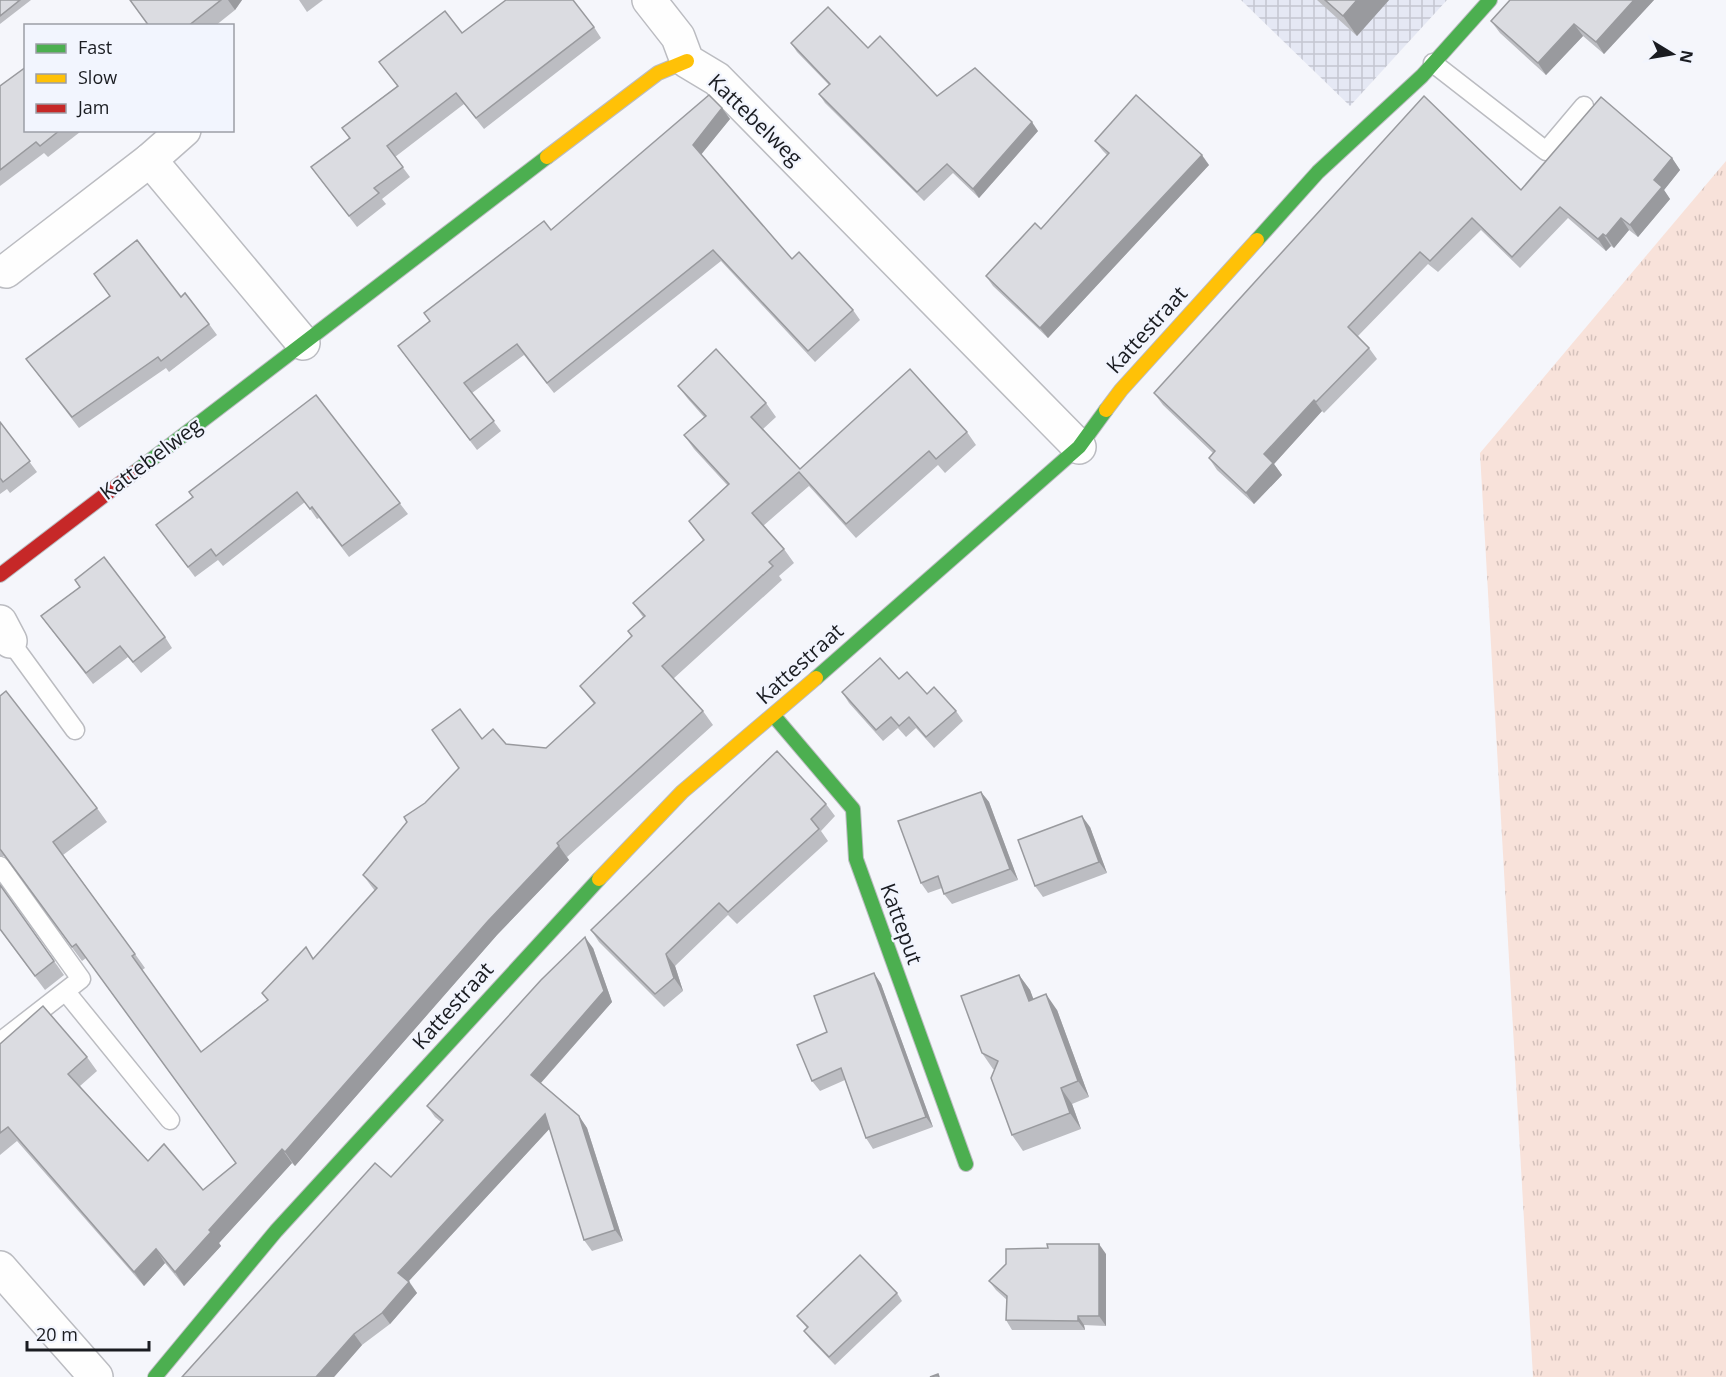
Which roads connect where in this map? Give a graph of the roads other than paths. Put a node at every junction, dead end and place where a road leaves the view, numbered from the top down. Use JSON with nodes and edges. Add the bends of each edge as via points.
{"nodes":[{"id":1,"x":649,"y":0,"type":"edge"},
{"id":2,"x":1490,"y":0,"type":"edge"},
{"id":3,"x":687,"y":61,"type":"junction"},
{"id":4,"x":1433,"y":63,"type":"junction"},
{"id":5,"x":1584,"y":106,"type":"dead end"},
{"id":6,"x":182,"y":132,"type":"edge"},
{"id":7,"x":150,"y":160,"type":"junction"},
{"id":8,"x":6,"y":271,"type":"dead end"},
{"id":9,"x":303,"y":342,"type":"junction"},
{"id":10,"x":1079,"y":447,"type":"junction"},
{"id":11,"x":0,"y":575,"type":"edge"},
{"id":12,"x":5,"y":632,"type":"edge"},
{"id":13,"x":774,"y":716,"type":"junction"},
{"id":14,"x":75,"y":730,"type":"dead end"},
{"id":15,"x":0,"y":866,"type":"edge"},
{"id":16,"x":66,"y":992,"type":"junction"},
{"id":17,"x":0,"y":1042,"type":"edge"},
{"id":18,"x":170,"y":1120,"type":"dead end"},
{"id":19,"x":966,"y":1164,"type":"dead end"},
{"id":20,"x":0,"y":1268,"type":"edge"},
{"id":21,"x":96,"y":1377,"type":"edge"},
{"id":22,"x":155,"y":1377,"type":"edge"}],
"edges":[{"from":1,"to":3,"type":"street","via":[[678,37]]},
{"from":2,"to":4,"type":"street","name":"Kattestraat"},
{"from":3,"to":9,"type":"street","name":"Kattebelweg","via":[[658,73]]},
{"from":3,"to":10,"type":"street","name":"Kattebelweg","via":[[717,79]]},
{"from":4,"to":5,"type":"lane","via":[[1546,151]]},
{"from":4,"to":10,"type":"street","name":"Kattestraat","via":[[1318,172],[1121,390]]},
{"from":6,"to":7,"type":"street"},
{"from":7,"to":8,"type":"street"},
{"from":7,"to":9,"type":"street"},
{"from":9,"to":11,"type":"street","name":"Kattebelweg"},
{"from":10,"to":13,"type":"street","name":"Kattestraat"},
{"from":12,"to":14,"type":"lane"},
{"from":13,"to":19,"type":"street","name":"Katteput","via":[[853,809],[856,859]]},
{"from":13,"to":22,"type":"street","name":"Kattestraat","via":[[682,792],[567,912],[276,1232]]},
{"from":15,"to":16,"type":"lane","via":[[81,979]]},
{"from":16,"to":17,"type":"lane"},
{"from":16,"to":18,"type":"lane"},
{"from":20,"to":21,"type":"street"}]}
